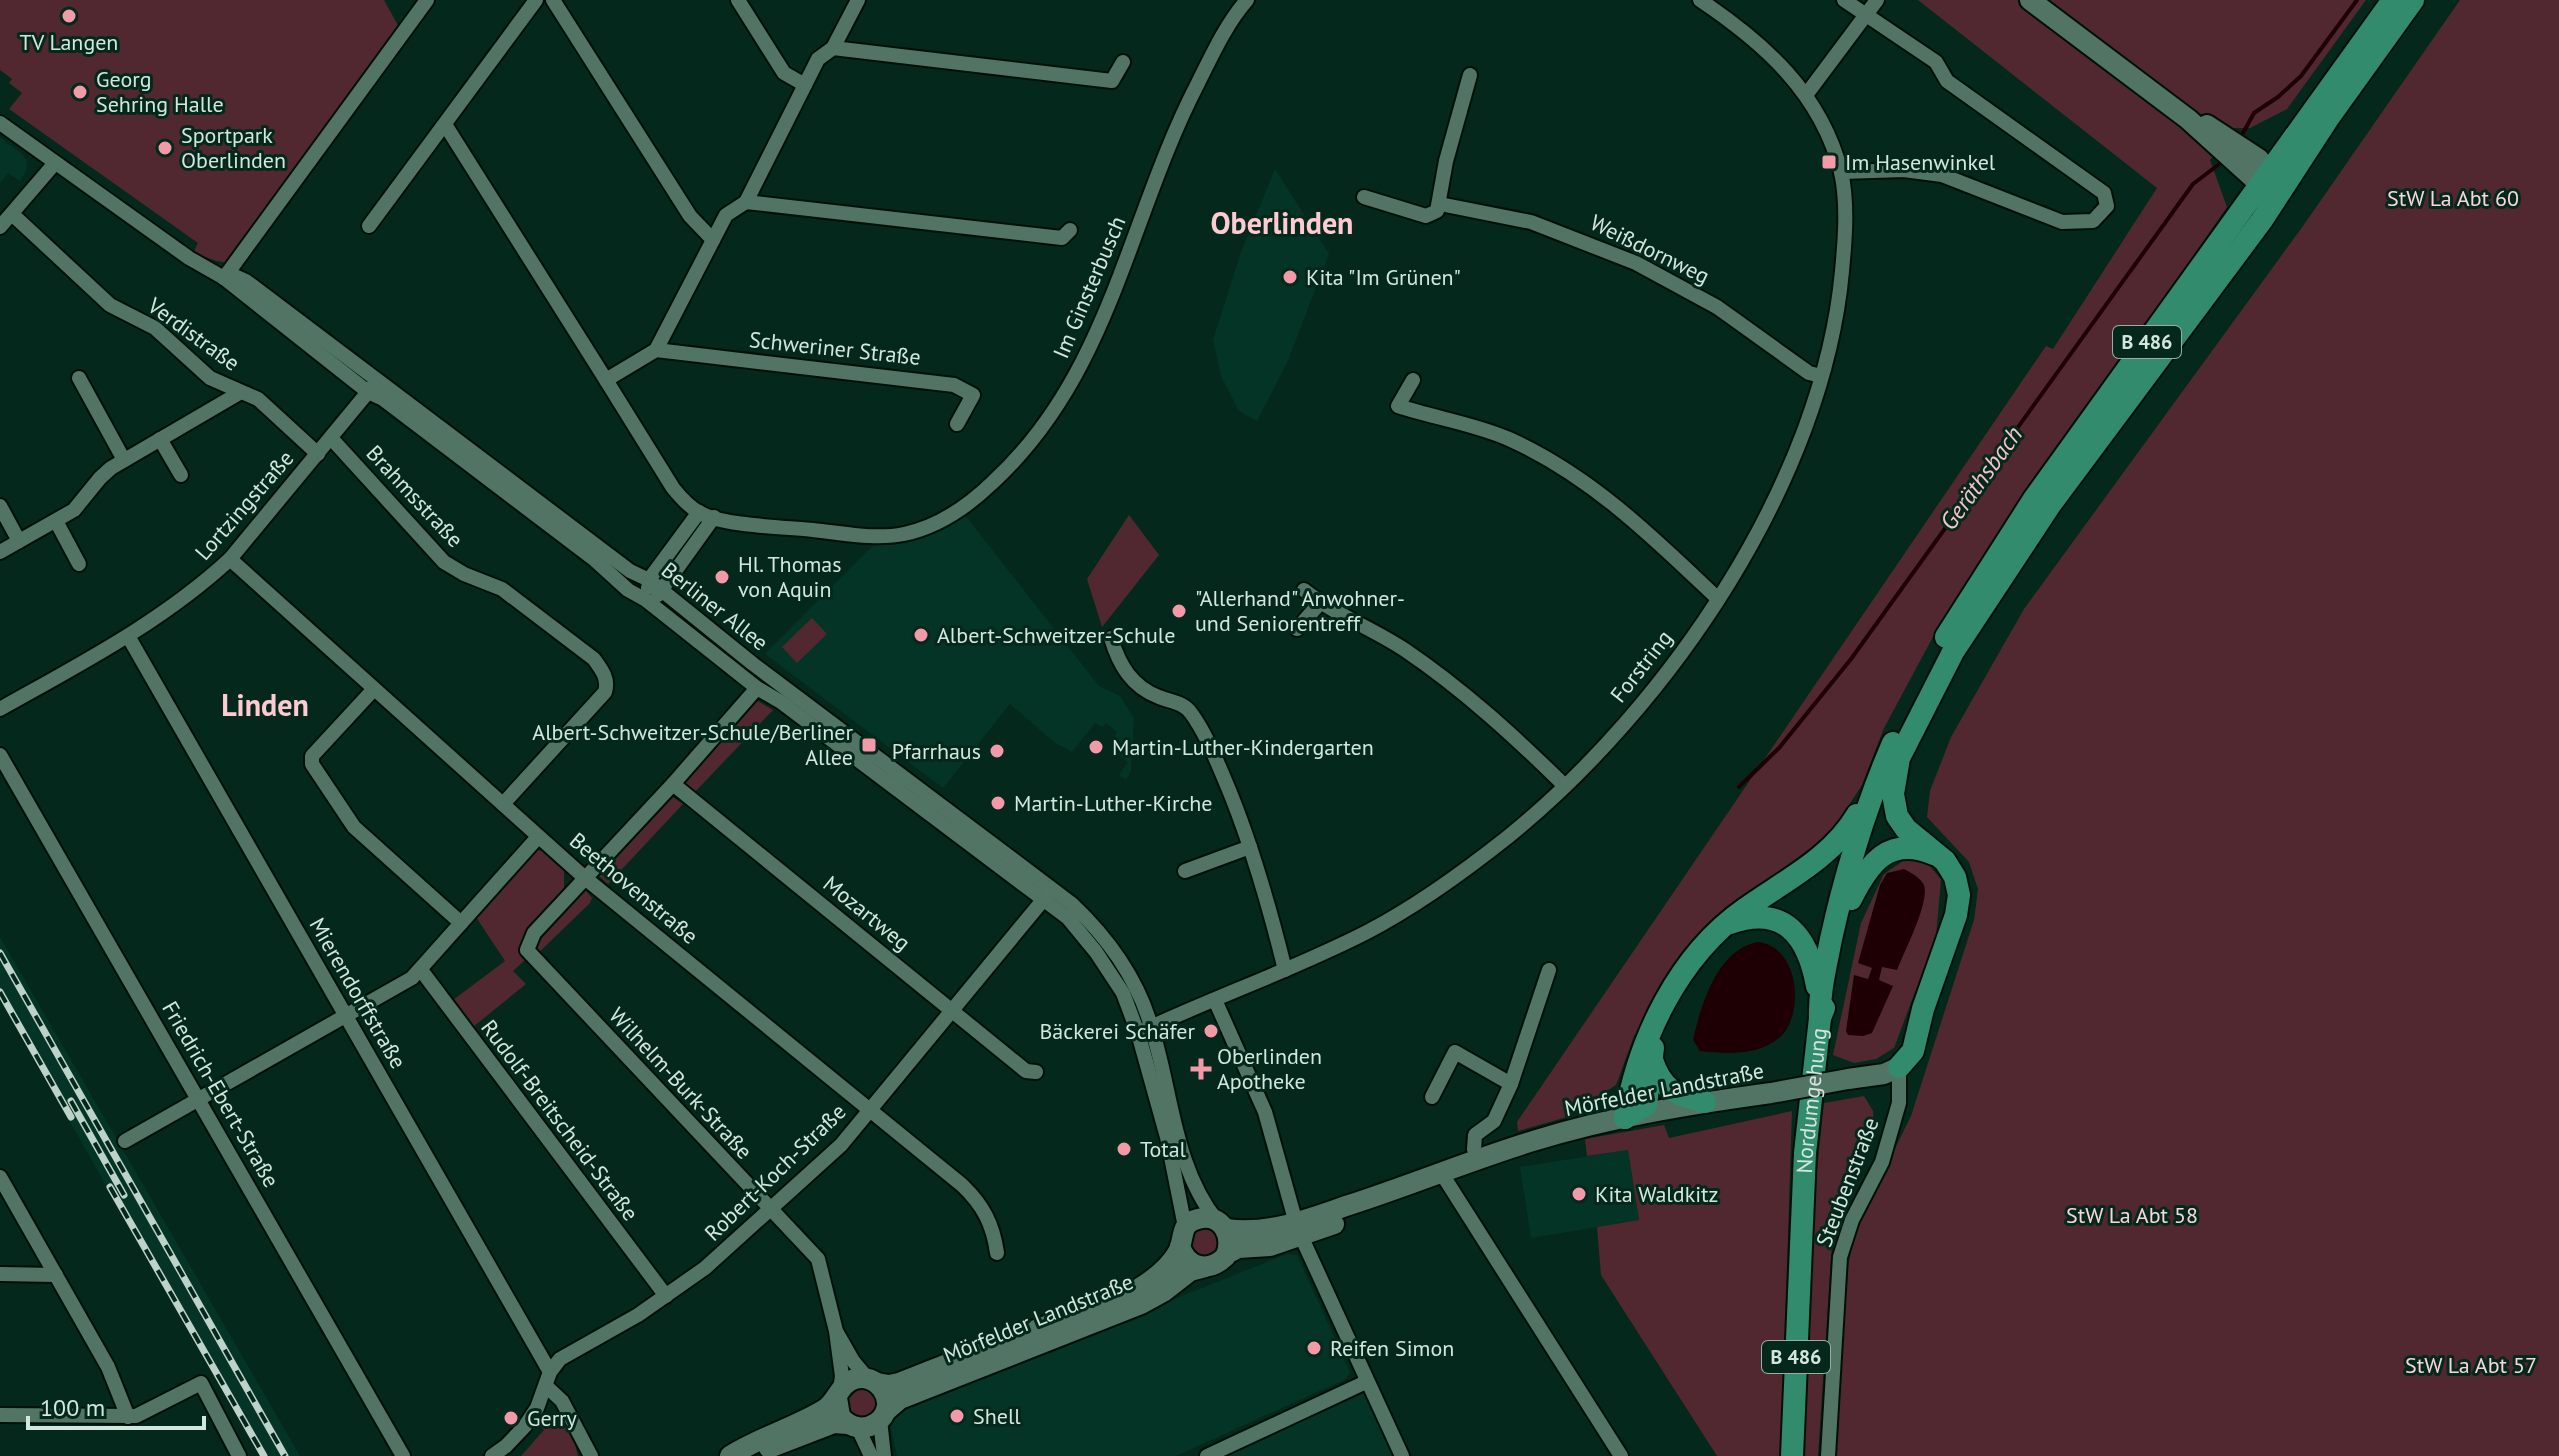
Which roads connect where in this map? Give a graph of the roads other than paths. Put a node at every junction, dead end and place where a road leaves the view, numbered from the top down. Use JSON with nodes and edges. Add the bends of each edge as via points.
{"nodes":[{"id":1,"x":427,"y":0,"type":"edge"},
{"id":2,"x":536,"y":0,"type":"edge"},
{"id":3,"x":553,"y":0,"type":"edge"},
{"id":4,"x":738,"y":0,"type":"edge"},
{"id":5,"x":858,"y":0,"type":"edge"},
{"id":6,"x":1247,"y":0,"type":"edge"},
{"id":7,"x":1700,"y":0,"type":"edge"},
{"id":8,"x":1844,"y":0,"type":"edge"},
{"id":9,"x":1877,"y":0,"type":"edge"},
{"id":10,"x":2030,"y":0,"type":"edge"},
{"id":11,"x":2393,"y":0,"type":"edge"},
{"id":12,"x":2413,"y":0,"type":"edge"},
{"id":13,"x":1865,"y":15,"type":"junction"},
{"id":14,"x":833,"y":48,"type":"junction"},
{"id":15,"x":1123,"y":62,"type":"dead end"},
{"id":16,"x":1470,"y":75,"type":"dead end"},
{"id":17,"x":805,"y":85,"type":"junction"},
{"id":18,"x":1806,"y":95,"type":"junction"},
{"id":19,"x":2188,"y":119,"type":"junction"},
{"id":20,"x":0,"y":123,"type":"edge"},
{"id":21,"x":446,"y":126,"type":"junction"},
{"id":22,"x":2298,"y":132,"type":"junction"},
{"id":23,"x":2244,"y":147,"type":"junction"},
{"id":24,"x":55,"y":163,"type":"junction"},
{"id":25,"x":1841,"y":172,"type":"junction"},
{"id":26,"x":2268,"y":185,"type":"junction"},
{"id":27,"x":1364,"y":197,"type":"dead end"},
{"id":28,"x":746,"y":202,"type":"junction"},
{"id":29,"x":1440,"y":204,"type":"junction"},
{"id":30,"x":12,"y":214,"type":"junction"},
{"id":31,"x":369,"y":226,"type":"dead end"},
{"id":32,"x":0,"y":227,"type":"edge"},
{"id":33,"x":1070,"y":230,"type":"dead end"},
{"id":34,"x":713,"y":240,"type":"junction"},
{"id":35,"x":224,"y":278,"type":"junction"},
{"id":36,"x":656,"y":350,"type":"junction"},
{"id":37,"x":1821,"y":376,"type":"junction"},
{"id":38,"x":79,"y":378,"type":"dead end"},
{"id":39,"x":606,"y":380,"type":"junction"},
{"id":40,"x":1413,"y":380,"type":"dead end"},
{"id":41,"x":373,"y":386,"type":"junction"},
{"id":42,"x":241,"y":392,"type":"junction"},
{"id":43,"x":957,"y":424,"type":"dead end"},
{"id":44,"x":331,"y":438,"type":"junction"},
{"id":45,"x":160,"y":439,"type":"junction"},
{"id":46,"x":318,"y":454,"type":"junction"},
{"id":47,"x":124,"y":460,"type":"junction"},
{"id":48,"x":181,"y":475,"type":"dead end"},
{"id":49,"x":0,"y":506,"type":"edge"},
{"id":50,"x":699,"y":512,"type":"junction"},
{"id":51,"x":714,"y":517,"type":"junction"},
{"id":52,"x":56,"y":521,"type":"junction"},
{"id":53,"x":19,"y":541,"type":"junction"},
{"id":54,"x":0,"y":552,"type":"edge"},
{"id":55,"x":230,"y":559,"type":"junction"},
{"id":56,"x":79,"y":564,"type":"dead end"},
{"id":57,"x":649,"y":580,"type":"junction"},
{"id":58,"x":661,"y":590,"type":"junction"},
{"id":59,"x":1304,"y":590,"type":"dead end"},
{"id":60,"x":1717,"y":598,"type":"junction"},
{"id":61,"x":649,"y":602,"type":"junction"},
{"id":62,"x":1320,"y":603,"type":"junction"},
{"id":63,"x":1297,"y":629,"type":"dead end"},
{"id":64,"x":128,"y":636,"type":"junction"},
{"id":65,"x":1111,"y":638,"type":"dead end"},
{"id":66,"x":757,"y":688,"type":"junction"},
{"id":67,"x":374,"y":689,"type":"junction"},
{"id":68,"x":0,"y":709,"type":"edge"},
{"id":69,"x":0,"y":755,"type":"edge"},
{"id":70,"x":1899,"y":758,"type":"junction"},
{"id":71,"x":673,"y":784,"type":"junction"},
{"id":72,"x":1565,"y":786,"type":"junction"},
{"id":73,"x":1874,"y":788,"type":"junction"},
{"id":74,"x":503,"y":804,"type":"junction"},
{"id":75,"x":538,"y":837,"type":"junction"},
{"id":76,"x":1250,"y":847,"type":"junction"},
{"id":77,"x":1945,"y":861,"type":"junction"},
{"id":78,"x":1185,"y":871,"type":"dead end"},
{"id":79,"x":585,"y":878,"type":"junction"},
{"id":80,"x":1054,"y":888,"type":"junction"},
{"id":81,"x":1851,"y":899,"type":"junction"},
{"id":82,"x":1043,"y":900,"type":"junction"},
{"id":83,"x":461,"y":923,"type":"junction"},
{"id":84,"x":1719,"y":930,"type":"junction"},
{"id":85,"x":421,"y":970,"type":"junction"},
{"id":86,"x":1285,"y":970,"type":"junction"},
{"id":87,"x":1549,"y":970,"type":"dead end"},
{"id":88,"x":1819,"y":995,"type":"junction"},
{"id":89,"x":1215,"y":1000,"type":"junction"},
{"id":90,"x":952,"y":1011,"type":"junction"},
{"id":91,"x":1662,"y":1011,"type":"junction"},
{"id":92,"x":346,"y":1016,"type":"junction"},
{"id":93,"x":1820,"y":1018,"type":"junction"},
{"id":94,"x":1145,"y":1029,"type":"junction"},
{"id":95,"x":1651,"y":1059,"type":"junction"},
{"id":96,"x":1899,"y":1067,"type":"junction"},
{"id":97,"x":1036,"y":1072,"type":"dead end"},
{"id":98,"x":1511,"y":1084,"type":"junction"},
{"id":99,"x":1432,"y":1097,"type":"dead end"},
{"id":100,"x":199,"y":1099,"type":"junction"},
{"id":101,"x":1163,"y":1102,"type":"junction"},
{"id":102,"x":1705,"y":1102,"type":"junction"},
{"id":103,"x":870,"y":1110,"type":"junction"},
{"id":104,"x":1625,"y":1118,"type":"junction"},
{"id":105,"x":125,"y":1141,"type":"dead end"},
{"id":106,"x":1477,"y":1160,"type":"junction"},
{"id":107,"x":1442,"y":1174,"type":"junction"},
{"id":108,"x":0,"y":1177,"type":"edge"},
{"id":109,"x":771,"y":1210,"type":"junction"},
{"id":110,"x":1222,"y":1225,"type":"junction"},
{"id":111,"x":1298,"y":1230,"type":"junction"},
{"id":112,"x":1183,"y":1236,"type":"junction"},
{"id":113,"x":997,"y":1253,"type":"dead end"},
{"id":114,"x":1227,"y":1254,"type":"junction"},
{"id":115,"x":1205,"y":1267,"type":"junction"},
{"id":116,"x":0,"y":1274,"type":"edge"},
{"id":117,"x":56,"y":1275,"type":"junction"},
{"id":118,"x":666,"y":1296,"type":"junction"},
{"id":119,"x":836,"y":1331,"type":"junction"},
{"id":120,"x":548,"y":1379,"type":"junction"},
{"id":121,"x":872,"y":1381,"type":"junction"},
{"id":122,"x":1366,"y":1382,"type":"junction"},
{"id":123,"x":839,"y":1394,"type":"junction"},
{"id":124,"x":0,"y":1415,"type":"edge"},
{"id":125,"x":883,"y":1415,"type":"junction"},
{"id":126,"x":128,"y":1417,"type":"junction"},
{"id":127,"x":853,"y":1426,"type":"junction"},
{"id":128,"x":239,"y":1456,"type":"edge"},
{"id":129,"x":403,"y":1456,"type":"edge"},
{"id":130,"x":492,"y":1456,"type":"edge"},
{"id":131,"x":591,"y":1456,"type":"edge"},
{"id":132,"x":730,"y":1456,"type":"edge"},
{"id":133,"x":747,"y":1456,"type":"edge"},
{"id":134,"x":871,"y":1456,"type":"edge"},
{"id":135,"x":884,"y":1456,"type":"edge"},
{"id":136,"x":1207,"y":1456,"type":"edge"},
{"id":137,"x":1402,"y":1456,"type":"edge"},
{"id":138,"x":1621,"y":1456,"type":"edge"},
{"id":139,"x":1792,"y":1456,"type":"edge"},
{"id":140,"x":1828,"y":1456,"type":"edge"}],
"edges":[{"from":1,"to":35,"type":"street"},
{"from":2,"to":21,"type":"street"},
{"from":3,"to":34,"type":"street","via":[[690,216]]},
{"from":4,"to":17,"type":"street","via":[[784,73]]},
{"from":5,"to":14,"type":"street"},
{"from":6,"to":51,"type":"street","name":"Im Ginsterbusch","via":[[1178,121],[1094,343],[1056,409],[1004,472],[949,517],[904,534],[876,537]]},
{"from":7,"to":18,"type":"street","name":"Forstring","via":[[1757,41]]},
{"from":8,"to":13,"type":"street"},
{"from":9,"to":13,"type":"street"},
{"from":10,"to":19,"type":"main road"},
{"from":11,"to":22,"type":"main road","number":"B 486"},
{"from":12,"to":26,"type":"main road","number":"B 486","via":[[2329,117]]},
{"from":13,"to":18,"type":"street"},
{"from":13,"to":25,"type":"street","via":[[1936,62],[1947,81],[2108,200],[2093,221],[2062,222],[1942,175],[1887,169]]},
{"from":14,"to":15,"type":"street","via":[[1112,81]]},
{"from":14,"to":17,"type":"street","via":[[818,59]]},
{"from":16,"to":29,"type":"street"},
{"from":17,"to":28,"type":"street"},
{"from":18,"to":25,"type":"street","name":"Forstring"},
{"from":19,"to":23,"type":"main road"},
{"from":19,"to":26,"type":"main road"},
{"from":20,"to":24,"type":"street","name":"Berliner Allee"},
{"from":21,"to":31,"type":"street"},
{"from":21,"to":39,"type":"street"},
{"from":22,"to":23,"type":"main road","via":[[2269,146]]},
{"from":22,"to":26,"type":"main road","number":"B 486"},
{"from":23,"to":26,"type":"main road","via":[[2259,159]]},
{"from":24,"to":30,"type":"street"},
{"from":24,"to":35,"type":"street","name":"Berliner Allee"},
{"from":25,"to":37,"type":"street","name":"Forstring","via":[[1844,257],[1839,305]]},
{"from":26,"to":70,"type":"main road","number":"B 486","via":[[1953,652]]},
{"from":26,"to":73,"type":"main road","number":"B 486","via":[[2034,499],[1980,581],[1910,703]]},
{"from":27,"to":29,"type":"street","name":"Weißdornweg","via":[[1426,216]]},
{"from":28,"to":33,"type":"street","via":[[1062,238]]},
{"from":28,"to":34,"type":"street","via":[[726,215]]},
{"from":29,"to":37,"type":"street","name":"Weißdornweg","via":[[1531,222],[1636,263],[1706,301],[1809,373]]},
{"from":30,"to":32,"type":"street"},
{"from":30,"to":42,"type":"street","name":"Verdistraße","via":[[110,305],[155,328],[210,378]]},
{"from":34,"to":36,"type":"street"},
{"from":35,"to":41,"type":"street","name":"Berliner Allee"},
{"from":36,"to":39,"type":"street"},
{"from":36,"to":43,"type":"street","name":"Schweriner Straße","via":[[954,385],[973,395]]},
{"from":37,"to":60,"type":"street","name":"Forstring","via":[[1775,500]]},
{"from":38,"to":47,"type":"street"},
{"from":39,"to":50,"type":"street","via":[[673,488]]},
{"from":40,"to":60,"type":"street","via":[[1398,406],[1537,452],[1630,516]]},
{"from":41,"to":44,"type":"street","name":"Lortzingstraße"},
{"from":41,"to":57,"type":"street","name":"Berliner Allee"},
{"from":41,"to":61,"type":"street","name":"Berliner Allee","via":[[383,399]]},
{"from":42,"to":45,"type":"street"},
{"from":42,"to":46,"type":"street","name":"Verdistraße","via":[[265,404]]},
{"from":44,"to":46,"type":"street","name":"Lortzingstraße"},
{"from":44,"to":74,"type":"street","name":"Brahmsstraße","via":[[444,562],[502,589],[594,659],[605,676],[605,692]]},
{"from":45,"to":47,"type":"street"},
{"from":45,"to":48,"type":"street"},
{"from":46,"to":55,"type":"street","name":"Lortzingstraße"},
{"from":47,"to":52,"type":"street","via":[[105,472],[78,507]]},
{"from":49,"to":53,"type":"street"},
{"from":50,"to":51,"type":"street","name":"Im Ginsterbusch"},
{"from":50,"to":57,"type":"street"},
{"from":51,"to":58,"type":"street"},
{"from":52,"to":53,"type":"street"},
{"from":52,"to":56,"type":"street"},
{"from":53,"to":54,"type":"street"},
{"from":55,"to":64,"type":"street","name":"Lortzingstraße"},
{"from":55,"to":67,"type":"street","name":"Beethovenstraße"},
{"from":57,"to":58,"type":"street","name":"Berliner Allee"},
{"from":57,"to":61,"type":"street"},
{"from":58,"to":61,"type":"street"},
{"from":58,"to":80,"type":"street","name":"Berliner Allee"},
{"from":59,"to":62,"type":"street"},
{"from":60,"to":72,"type":"street","name":"Forstring","via":[[1659,681]]},
{"from":61,"to":66,"type":"street","name":"Berliner Allee"},
{"from":62,"to":63,"type":"street"},
{"from":62,"to":72,"type":"street","via":[[1369,627],[1446,679]]},
{"from":64,"to":68,"type":"street","name":"Lortzingstraße"},
{"from":64,"to":92,"type":"street","name":"Mierendorffstraße"},
{"from":65,"to":76,"type":"street","via":[[1118,659],[1136,683],[1189,711],[1217,763]]},
{"from":66,"to":71,"type":"street"},
{"from":66,"to":82,"type":"street","name":"Berliner Allee"},
{"from":67,"to":74,"type":"street","name":"Beethovenstraße"},
{"from":67,"to":83,"type":"street","via":[[312,756],[312,764],[354,827]]},
{"from":69,"to":100,"type":"street","name":"Friedrich-Ebert-Straße"},
{"from":70,"to":77,"type":"main road","via":[[1893,794],[1897,816]]},
{"from":70,"to":81,"type":"main road","name":"Nordumgehung","number":"B 486"},
{"from":71,"to":79,"type":"street"},
{"from":71,"to":90,"type":"street","name":"Mozartweg"},
{"from":72,"to":86,"type":"street","name":"Forstring","via":[[1507,838],[1421,899]]},
{"from":73,"to":84,"type":"main road","via":[[1833,847]]},
{"from":73,"to":88,"type":"main road","number":"B 486","via":[[1840,898]]},
{"from":74,"to":75,"type":"street","name":"Beethovenstraße"},
{"from":75,"to":79,"type":"street","name":"Beethovenstraße"},
{"from":75,"to":83,"type":"street"},
{"from":76,"to":78,"type":"street"},
{"from":76,"to":86,"type":"street"},
{"from":77,"to":81,"type":"main road","via":[[1914,848],[1887,853],[1864,873]]},
{"from":77,"to":96,"type":"main road","via":[[1958,886],[1958,906],[1913,1051]]},
{"from":79,"to":103,"type":"street","name":"Beethovenstraße"},
{"from":79,"to":109,"type":"street","name":"Wilhelm-Burk-Straße","via":[[534,933],[527,950]]},
{"from":80,"to":82,"type":"street","name":"Robert-Koch-Straße"},
{"from":80,"to":94,"type":"street","name":"Berliner Allee","via":[[1118,955],[1136,988]]},
{"from":81,"to":93,"type":"main road","name":"Nordumgehung","number":"B 486"},
{"from":82,"to":90,"type":"street","name":"Robert-Koch-Straße"},
{"from":82,"to":94,"type":"street","name":"Berliner Allee","via":[[1074,924]]},
{"from":83,"to":85,"type":"street"},
{"from":84,"to":88,"type":"main road","via":[[1750,917],[1781,922],[1805,944]]},
{"from":84,"to":91,"type":"main road","via":[[1691,960]]},
{"from":85,"to":92,"type":"street"},
{"from":85,"to":118,"type":"street","name":"Rudolf-Breitscheid-Straße"},
{"from":86,"to":89,"type":"street","name":"Forstring"},
{"from":87,"to":98,"type":"street"},
{"from":88,"to":93,"type":"main road","number":"B 486"},
{"from":89,"to":94,"type":"street","name":"Forstring"},
{"from":89,"to":111,"type":"street","via":[[1265,1112]]},
{"from":90,"to":97,"type":"street","name":"Mozartweg","via":[[1026,1071]]},
{"from":90,"to":103,"type":"street","name":"Robert-Koch-Straße"},
{"from":91,"to":95,"type":"main road"},
{"from":91,"to":104,"type":"main road","via":[[1639,1059]]},
{"from":92,"to":100,"type":"street"},
{"from":92,"to":120,"type":"street","name":"Mierendorffstraße"},
{"from":93,"to":139,"type":"main road","name":"Nordumgehung","number":"B 486","via":[[1805,1153]]},
{"from":94,"to":101,"type":"street","name":"Berliner Allee"},
{"from":95,"to":102,"type":"main road","via":[[1667,1088]]},
{"from":95,"to":104,"type":"main road","via":[[1646,1105]]},
{"from":96,"to":102,"type":"main road","name":"Mörfelder Landstraße","bridge":true,"via":[[1884,1074]]},
{"from":96,"to":140,"type":"street","name":"Steubenstraße","via":[[1899,1103],[1882,1162],[1840,1257]]},
{"from":98,"to":99,"type":"street","via":[[1455,1052]]},
{"from":98,"to":106,"type":"street","via":[[1494,1121],[1475,1135]]},
{"from":100,"to":105,"type":"street"},
{"from":100,"to":129,"type":"street","name":"Friedrich-Ebert-Straße"},
{"from":101,"to":110,"type":"street","name":"Berliner Allee","via":[[1200,1197]]},
{"from":101,"to":112,"type":"street","name":"Berliner Allee"},
{"from":102,"to":104,"type":"main road","name":"Mörfelder Landstraße"},
{"from":103,"to":109,"type":"street","name":"Robert-Koch-Straße","via":[[841,1145]]},
{"from":103,"to":113,"type":"street","name":"Beethovenstraße","via":[[977,1200],[990,1220]]},
{"from":104,"to":106,"type":"main road","name":"Mörfelder Landstraße"},
{"from":106,"to":107,"type":"main road","name":"Mörfelder Landstraße"},
{"from":107,"to":111,"type":"main road","name":"Mörfelder Landstraße","via":[[1351,1218]]},
{"from":107,"to":111,"type":"main road","name":"Mörfelder Landstraße","via":[[1318,1216]]},
{"from":107,"to":138,"type":"street"},
{"from":108,"to":117,"type":"street"},
{"from":109,"to":118,"type":"street","name":"Robert-Koch-Straße"},
{"from":109,"to":119,"type":"street","name":"Wilhelm-Burk-Straße","via":[[820,1263]]},
{"from":110,"to":111,"type":"main road","name":"Mörfelder Landstraße"},
{"from":110,"to":112,"type":"main road","name":"Mörfelder Landstraße","via":[[1202,1218]]},
{"from":110,"to":114,"type":"main road","via":[[1230,1243]]},
{"from":111,"to":114,"type":"main road","name":"Mörfelder Landstraße","via":[[1270,1246]]},
{"from":111,"to":122,"type":"street"},
{"from":112,"to":115,"type":"main road","via":[[1189,1262]]},
{"from":112,"to":121,"type":"main road","name":"Mörfelder Landstraße","via":[[1160,1273],[1133,1292],[899,1383]]},
{"from":114,"to":115,"type":"main road","name":"Mörfelder Landstraße"},
{"from":115,"to":125,"type":"main road","name":"Mörfelder Landstraße","via":[[1190,1271],[1141,1304],[900,1399]]},
{"from":116,"to":117,"type":"street"},
{"from":117,"to":126,"type":"street","via":[[114,1380]]},
{"from":118,"to":120,"type":"street","name":"Robert-Koch-Straße","via":[[556,1362]]},
{"from":119,"to":121,"type":"street","name":"Wilhelm-Burk-Straße"},
{"from":119,"to":123,"type":"street","name":"Wilhelm-Burk-Straße"},
{"from":120,"to":130,"type":"street","via":[[521,1432]]},
{"from":120,"to":131,"type":"street","name":"Mierendorffstraße"},
{"from":121,"to":123,"type":"main road","name":"Mörfelder Landstraße","via":[[854,1379]]},
{"from":121,"to":125,"type":"main road","via":[[886,1398]]},
{"from":122,"to":136,"type":"street"},
{"from":122,"to":137,"type":"street"},
{"from":123,"to":127,"type":"main road","via":[[838,1411]]},
{"from":123,"to":132,"type":"main road","name":"Mörfelder Landstraße","via":[[819,1412]]},
{"from":124,"to":126,"type":"street"},
{"from":125,"to":127,"type":"main road","name":"Mörfelder Landstraße","via":[[867,1428]]},
{"from":125,"to":135,"type":"street"},
{"from":126,"to":128,"type":"street","via":[[144,1414],[201,1383]]},
{"from":127,"to":133,"type":"main road","name":"Mörfelder Landstraße","via":[[834,1423]]},
{"from":127,"to":134,"type":"street"}]}
